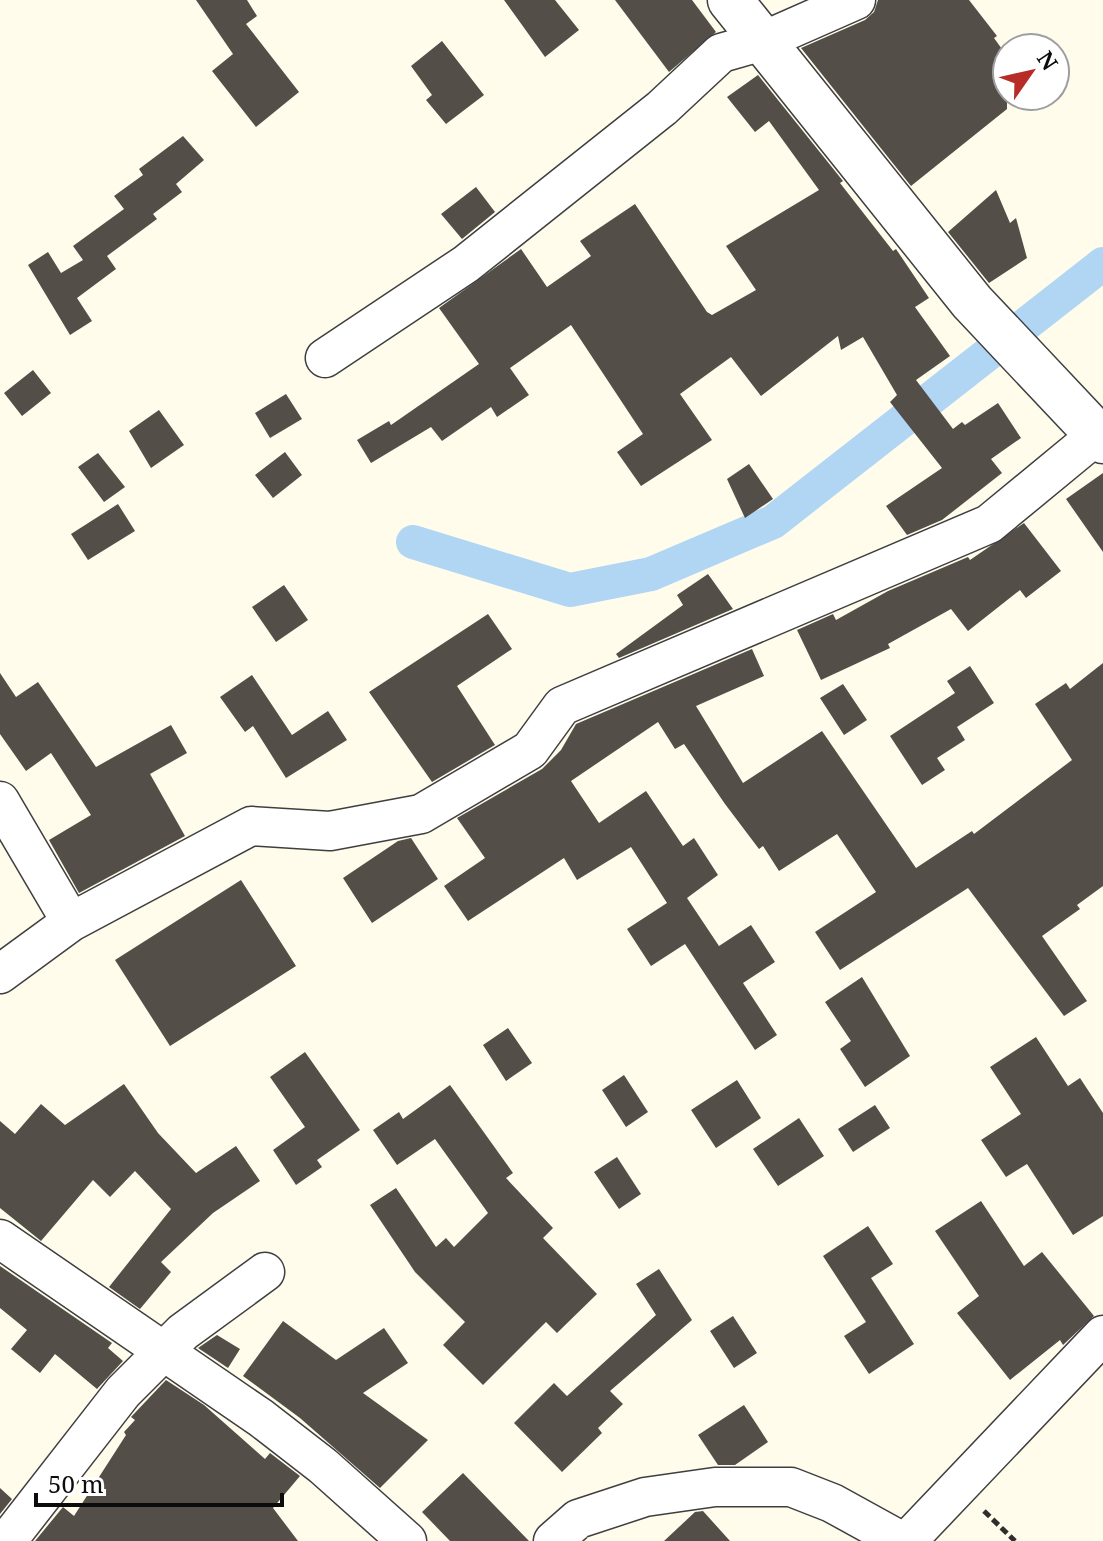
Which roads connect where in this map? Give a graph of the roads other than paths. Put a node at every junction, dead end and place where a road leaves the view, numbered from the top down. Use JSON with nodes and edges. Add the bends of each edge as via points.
{"nodes":[{"id":1,"x":730,"y":0,"type":"edge"},
{"id":2,"x":856,"y":0,"type":"edge"},
{"id":3,"x":763,"y":41,"type":"junction"},
{"id":4,"x":325,"y":358,"type":"dead end"},
{"id":5,"x":1091,"y":427,"type":"edge"},
{"id":6,"x":0,"y":801,"type":"edge"},
{"id":7,"x":71,"y":922,"type":"junction"},
{"id":8,"x":0,"y":974,"type":"edge"},
{"id":9,"x":0,"y":1239,"type":"edge"},
{"id":10,"x":265,"y":1272,"type":"dead end"},
{"id":11,"x":1103,"y":1335,"type":"edge"},
{"id":12,"x":163,"y":1352,"type":"junction"},
{"id":13,"x":7,"y":1541,"type":"edge"},
{"id":14,"x":407,"y":1541,"type":"edge"},
{"id":15,"x":553,"y":1541,"type":"edge"},
{"id":16,"x":901,"y":1541,"type":"edge"},
{"id":17,"x":907,"y":1541,"type":"edge"}],
"edges":[{"from":1,"to":3,"type":"street"},
{"from":2,"to":3,"type":"street"},
{"from":3,"to":4,"type":"street","via":[[721,53],[662,108],[466,264]]},
{"from":3,"to":5,"type":"street","via":[[972,302]]},
{"from":5,"to":7,"type":"street","via":[[989,524],[562,706],[530,750],[421,814],[330,831],[251,826]]},
{"from":6,"to":7,"type":"street"},
{"from":7,"to":8,"type":"street"},
{"from":9,"to":12,"type":"street"},
{"from":10,"to":12,"type":"street"},
{"from":11,"to":17,"type":"street"},
{"from":12,"to":13,"type":"street","via":[[123,1392]]},
{"from":12,"to":14,"type":"street","via":[[298,1446]]},
{"from":15,"to":16,"type":"street","via":[[578,1519],[645,1497],[730,1487],[791,1487]]}]}
